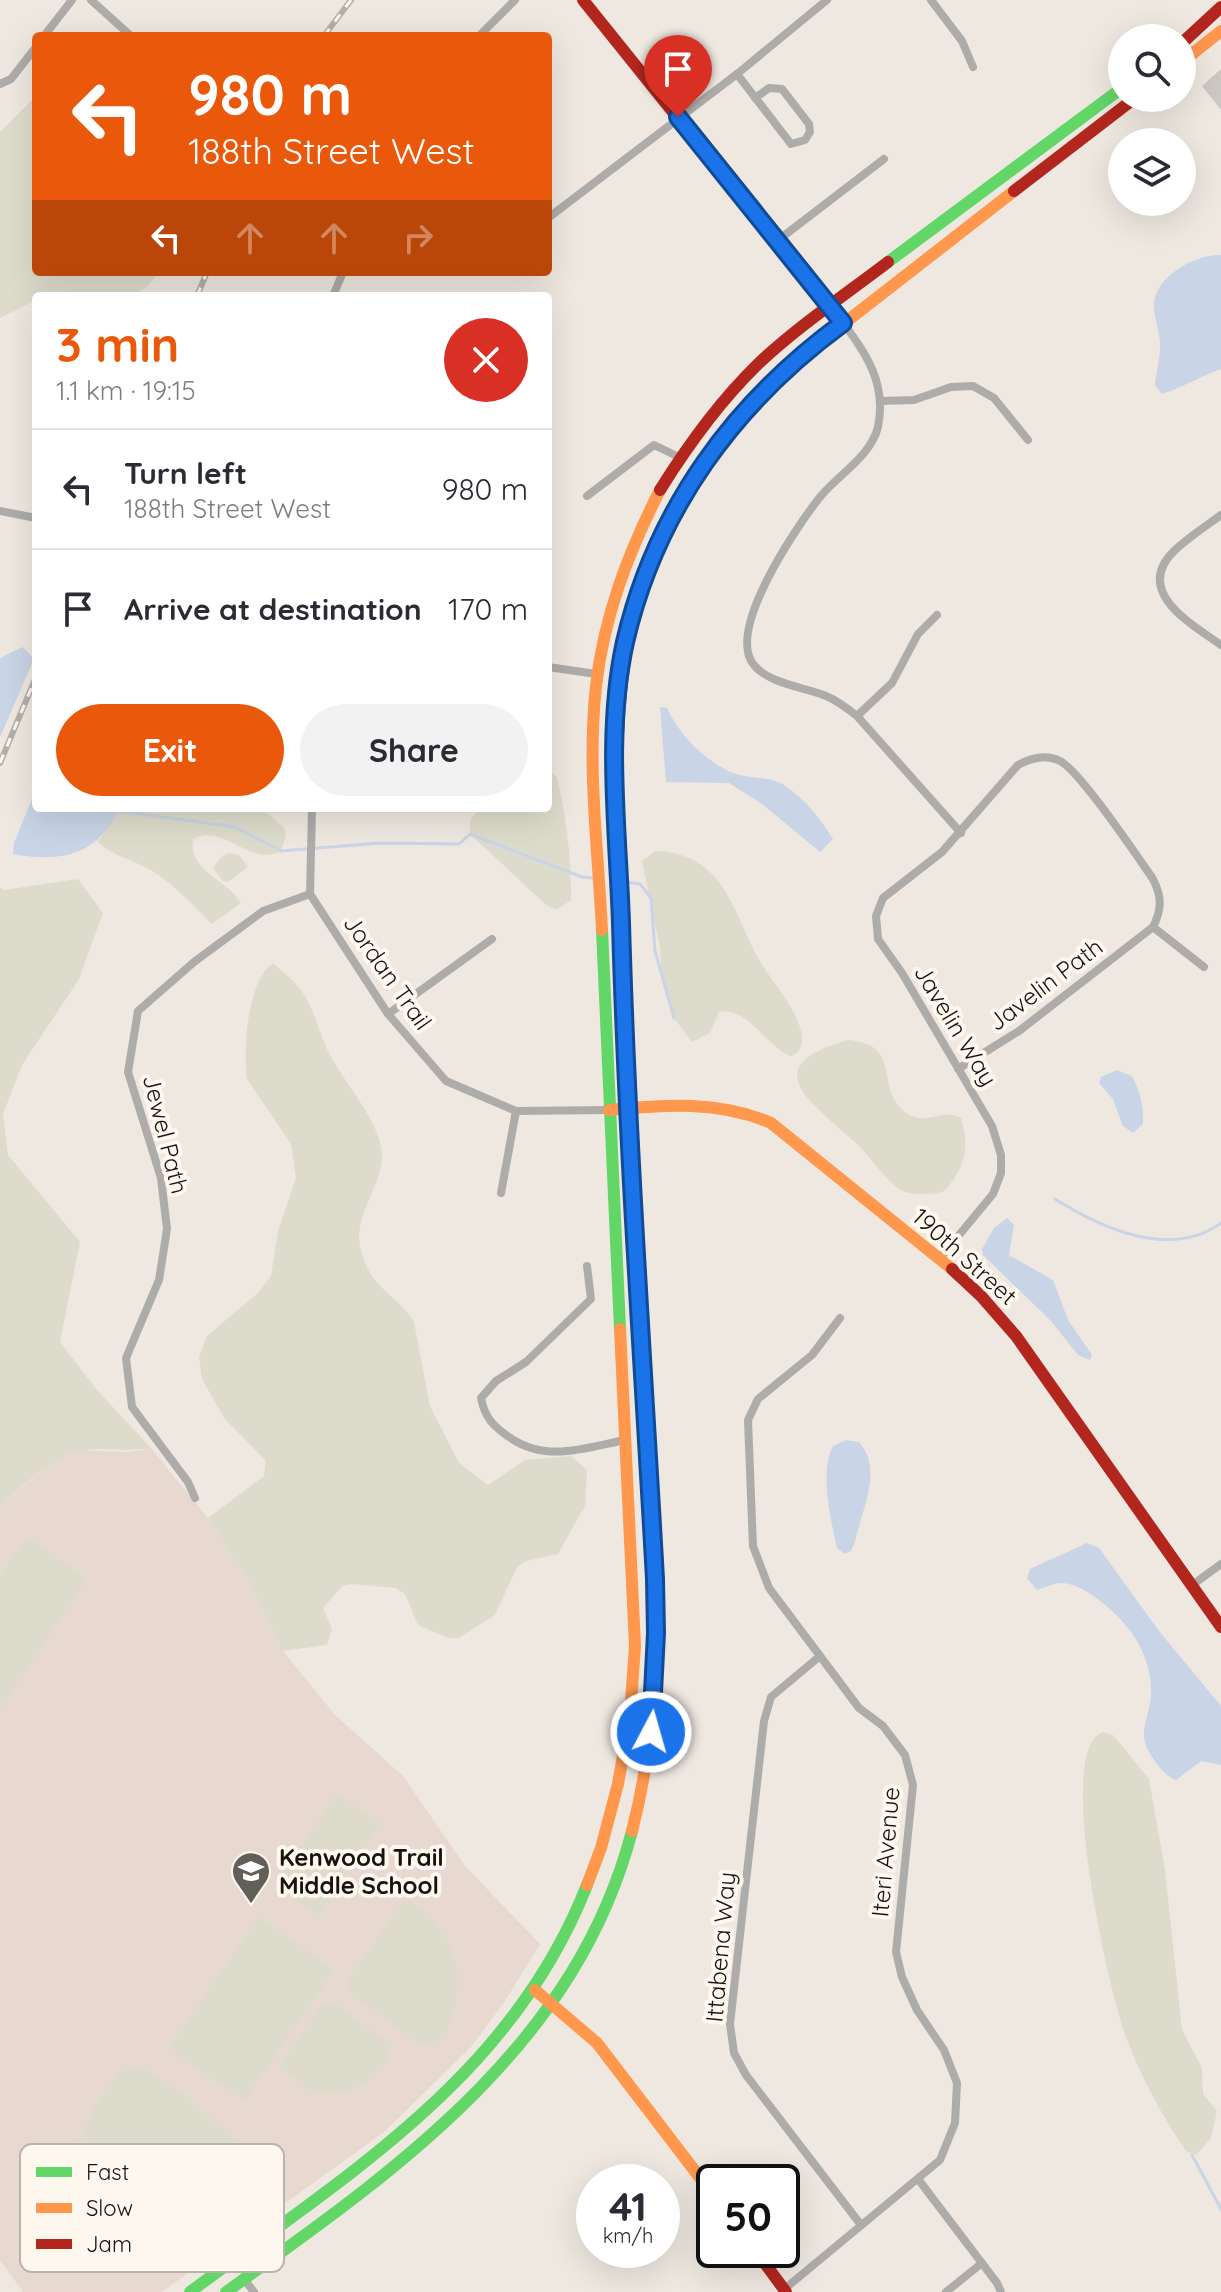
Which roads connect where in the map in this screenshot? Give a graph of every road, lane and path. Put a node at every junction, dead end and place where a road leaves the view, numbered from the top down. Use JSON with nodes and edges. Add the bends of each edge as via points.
{"nodes":[{"id":1,"x":72,"y":0,"type":"edge"},
{"id":2,"x":91,"y":0,"type":"edge"},
{"id":3,"x":515,"y":0,"type":"edge"},
{"id":4,"x":583,"y":0,"type":"edge"},
{"id":5,"x":827,"y":0,"type":"edge"},
{"id":6,"x":931,"y":0,"type":"edge"},
{"id":7,"x":1221,"y":7,"type":"edge"},
{"id":8,"x":1196,"y":30,"type":"edge"},
{"id":9,"x":1221,"y":31,"type":"edge"},
{"id":10,"x":47,"y":32,"type":"edge"},
{"id":11,"x":127,"y":32,"type":"edge"},
{"id":12,"x":483,"y":32,"type":"edge"},
{"id":13,"x":1196,"y":51,"type":"edge"},
{"id":14,"x":32,"y":52,"type":"edge"},
{"id":15,"x":973,"y":67,"type":"dead end"},
{"id":16,"x":737,"y":74,"type":"junction"},
{"id":17,"x":0,"y":84,"type":"edge"},
{"id":18,"x":755,"y":98,"type":"junction"},
{"id":19,"x":1108,"y":98,"type":"edge"},
{"id":20,"x":1116,"y":112,"type":"edge"},
{"id":21,"x":678,"y":117,"type":"junction"},
{"id":22,"x":884,"y":159,"type":"dead end"},
{"id":23,"x":552,"y":215,"type":"edge"},
{"id":24,"x":777,"y":241,"type":"junction"},
{"id":25,"x":836,"y":315,"type":"junction"},
{"id":26,"x":880,"y":401,"type":"junction"},
{"id":27,"x":1028,"y":440,"type":"dead end"},
{"id":28,"x":679,"y":457,"type":"junction"},
{"id":29,"x":587,"y":496,"type":"dead end"},
{"id":30,"x":2,"y":511,"type":"edge"},
{"id":31,"x":1221,"y":515,"type":"edge"},
{"id":32,"x":32,"y":517,"type":"edge"},
{"id":33,"x":0,"y":524,"type":"edge"},
{"id":34,"x":937,"y":615,"type":"dead end"},
{"id":35,"x":1221,"y":645,"type":"edge"},
{"id":36,"x":552,"y":668,"type":"edge"},
{"id":37,"x":596,"y":674,"type":"junction"},
{"id":38,"x":857,"y":716,"type":"junction"},
{"id":39,"x":312,"y":812,"type":"edge"},
{"id":40,"x":961,"y":833,"type":"junction"},
{"id":41,"x":310,"y":894,"type":"junction"},
{"id":42,"x":1153,"y":927,"type":"junction"},
{"id":43,"x":492,"y":939,"type":"dead end"},
{"id":44,"x":1204,"y":967,"type":"dead end"},
{"id":45,"x":388,"y":1014,"type":"junction"},
{"id":46,"x":958,"y":1069,"type":"junction"},
{"id":47,"x":630,"y":1109,"type":"junction"},
{"id":48,"x":609,"y":1110,"type":"junction"},
{"id":49,"x":516,"y":1111,"type":"junction"},
{"id":50,"x":501,"y":1193,"type":"dead end"},
{"id":51,"x":940,"y":1258,"type":"junction"},
{"id":52,"x":587,"y":1266,"type":"dead end"},
{"id":53,"x":840,"y":1318,"type":"dead end"},
{"id":54,"x":625,"y":1440,"type":"junction"},
{"id":55,"x":195,"y":1498,"type":"dead end"},
{"id":56,"x":1221,"y":1564,"type":"edge"},
{"id":57,"x":1191,"y":1586,"type":"junction"},
{"id":58,"x":1221,"y":1627,"type":"edge"},
{"id":59,"x":820,"y":1656,"type":"junction"},
{"id":60,"x":535,"y":1990,"type":"junction"},
{"id":61,"x":553,"y":2002,"type":"junction"},
{"id":62,"x":696,"y":2172,"type":"edge"},
{"id":63,"x":918,"y":2179,"type":"junction"},
{"id":64,"x":284,"y":2223,"type":"edge"},
{"id":65,"x":861,"y":2225,"type":"junction"},
{"id":66,"x":284,"y":2249,"type":"edge"},
{"id":67,"x":982,"y":2263,"type":"junction"},
{"id":68,"x":768,"y":2268,"type":"edge"},
{"id":69,"x":217,"y":2272,"type":"edge"},
{"id":70,"x":253,"y":2272,"type":"edge"},
{"id":71,"x":244,"y":2279,"type":"junction"},
{"id":72,"x":784,"y":2291,"type":"edge"},
{"id":73,"x":190,"y":2292,"type":"edge"},
{"id":74,"x":226,"y":2292,"type":"edge"},
{"id":75,"x":254,"y":2292,"type":"edge"},
{"id":76,"x":946,"y":2292,"type":"edge"},
{"id":77,"x":1001,"y":2292,"type":"edge"}],
"edges":[{"from":1,"to":10,"type":"street"},
{"from":2,"to":11,"type":"street"},
{"from":3,"to":12,"type":"street"},
{"from":4,"to":21,"type":"main road"},
{"from":5,"to":16,"type":"street"},
{"from":6,"to":15,"type":"street","via":[[962,41]]},
{"from":7,"to":8,"type":"main road"},
{"from":9,"to":13,"type":"main road"},
{"from":14,"to":17,"type":"street","via":[[11,79]]},
{"from":16,"to":18,"type":"street"},
{"from":16,"to":21,"type":"street"},
{"from":18,"to":18,"type":"street","via":[[791,144],[805,140],[809,124],[782,89],[769,88]]},
{"from":19,"to":25,"type":"main road","via":[[973,196]]},
{"from":20,"to":25,"type":"main road"},
{"from":21,"to":23,"type":"street"},
{"from":21,"to":24,"type":"main road"},
{"from":22,"to":24,"type":"street"},
{"from":24,"to":25,"type":"main road"},
{"from":25,"to":26,"type":"street","via":[[873,367]]},
{"from":25,"to":28,"type":"main road","via":[[757,365]]},
{"from":25,"to":47,"type":"main road","via":[[761,392],[690,481],[651,561],[625,643],[615,744]]},
{"from":26,"to":27,"type":"street","via":[[914,400],[951,387],[973,386],[994,398]]},
{"from":26,"to":38,"type":"street","via":[[868,447],[819,499],[788,543],[745,639],[753,664],[762,673],[824,695]]},
{"from":28,"to":29,"type":"street","via":[[654,445]]},
{"from":28,"to":37,"type":"main road","via":[[627,556],[610,602]]},
{"from":30,"to":32,"type":"street"},
{"from":30,"to":33,"type":"street"},
{"from":31,"to":35,"type":"street","via":[[1173,551],[1162,571],[1162,594],[1176,614]]},
{"from":34,"to":38,"type":"street","via":[[918,634],[892,683]]},
{"from":36,"to":37,"type":"street"},
{"from":37,"to":48,"type":"main road","via":[[594,801]]},
{"from":38,"to":40,"type":"street"},
{"from":39,"to":41,"type":"street"},
{"from":40,"to":42,"type":"street","name":"Javelin Way","via":[[1018,765],[1034,758],[1056,759],[1075,774],[1153,879],[1161,906]]},
{"from":40,"to":46,"type":"street","name":"Javelin Way","via":[[883,898],[874,927]]},
{"from":41,"to":45,"type":"street","name":"Jordan Trail"},
{"from":41,"to":55,"type":"street","name":"Jewel Path","via":[[263,911],[138,1011],[128,1072],[161,1178],[167,1229],[159,1280],[126,1358],[132,1407]]},
{"from":42,"to":44,"type":"street"},
{"from":42,"to":46,"type":"street","name":"Javelin Path","via":[[1019,1031]]},
{"from":43,"to":45,"type":"street"},
{"from":45,"to":49,"type":"street","name":"Jordan Trail","via":[[446,1081]]},
{"from":46,"to":51,"type":"street","name":"Javelin Way","via":[[996,1137],[1001,1173],[987,1202]]},
{"from":47,"to":48,"type":"main road","name":"190th Street"},
{"from":47,"to":51,"type":"main road","name":"190th Street","via":[[710,1104],[754,1114]]},
{"from":47,"to":61,"type":"main road","via":[[655,1579],[655,1688],[643,1780],[620,1871],[585,1950]]},
{"from":48,"to":49,"type":"street","name":"Jordan Trail"},
{"from":48,"to":54,"type":"main road"},
{"from":49,"to":50,"type":"street"},
{"from":51,"to":57,"type":"main road","name":"190th Street","via":[[980,1293],[1026,1348]]},
{"from":52,"to":54,"type":"street","via":[[591,1299],[481,1398],[493,1426],[527,1449],[568,1452]]},
{"from":53,"to":59,"type":"street","name":"Iteri Avenue","via":[[812,1355],[758,1399],[747,1432],[753,1546],[759,1567]]},
{"from":54,"to":60,"type":"main road","via":[[635,1646],[626,1753],[598,1862]]},
{"from":56,"to":57,"type":"street"},
{"from":57,"to":58,"type":"main road","name":"190th Street"},
{"from":59,"to":63,"type":"street","name":"Iteri Avenue","via":[[859,1708],[883,1726],[905,1755],[913,1785],[896,1952],[917,2010],[944,2050],[957,2083],[955,2123],[940,2160]]},
{"from":59,"to":65,"type":"street","name":"Ittabena Way","via":[[771,1697],[764,1721],[730,2024],[734,2053],[746,2075]]},
{"from":60,"to":61,"type":"main road"},
{"from":60,"to":64,"type":"main road","via":[[442,2101]]},
{"from":61,"to":62,"type":"main road","via":[[602,2049]]},
{"from":61,"to":66,"type":"main road","via":[[516,2053],[420,2148]]},
{"from":63,"to":65,"type":"street","name":"Iteri Avenue"},
{"from":63,"to":67,"type":"street"},
{"from":65,"to":72,"type":"street","name":"Iteri Avenue"},
{"from":67,"to":76,"type":"street"},
{"from":67,"to":77,"type":"street"},
{"from":68,"to":72,"type":"main road"},
{"from":69,"to":73,"type":"main road"},
{"from":70,"to":71,"type":"main road"},
{"from":71,"to":74,"type":"main road"},
{"from":71,"to":75,"type":"street"}]}
